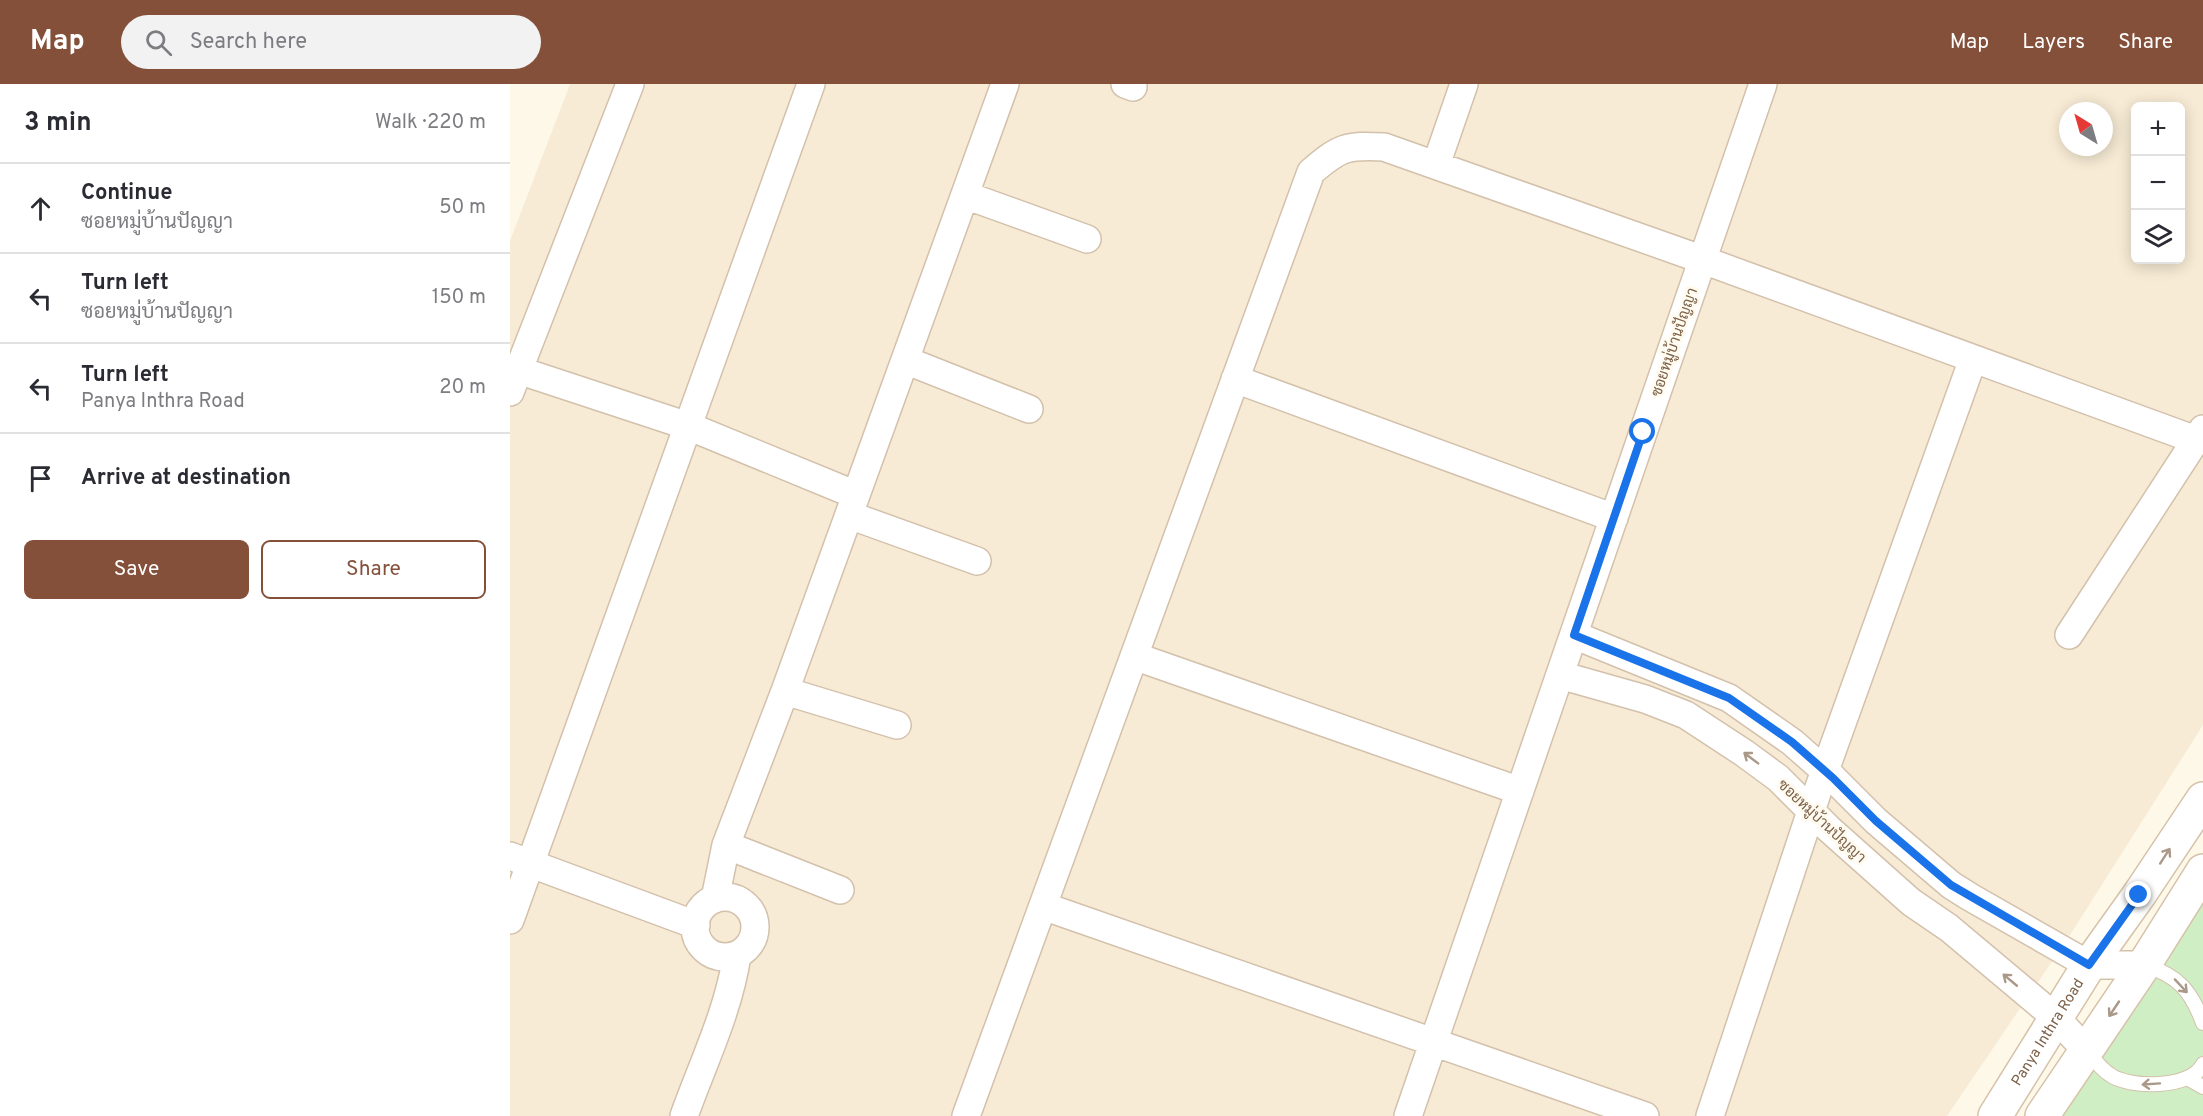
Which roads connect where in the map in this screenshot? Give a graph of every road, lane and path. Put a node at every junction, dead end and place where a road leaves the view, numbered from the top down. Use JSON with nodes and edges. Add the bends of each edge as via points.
{"nodes":[{"id":1,"x":630,"y":84,"type":"edge"},
{"id":2,"x":811,"y":84,"type":"edge"},
{"id":3,"x":1005,"y":84,"type":"edge"},
{"id":4,"x":1464,"y":84,"type":"edge"},
{"id":5,"x":1763,"y":84,"type":"edge"},
{"id":6,"x":1436,"y":165,"type":"junction"},
{"id":7,"x":965,"y":195,"type":"junction"},
{"id":8,"x":1088,"y":239,"type":"dead end"},
{"id":9,"x":1702,"y":260,"type":"junction"},
{"id":10,"x":1973,"y":359,"type":"junction"},
{"id":11,"x":905,"y":360,"type":"junction"},
{"id":12,"x":1235,"y":379,"type":"junction"},
{"id":13,"x":514,"y":381,"type":"edge"},
{"id":14,"x":1029,"y":409,"type":"dead end"},
{"id":15,"x":688,"y":426,"type":"junction"},
{"id":16,"x":2199,"y":434,"type":"edge"},
{"id":17,"x":852,"y":505,"type":"junction"},
{"id":18,"x":1614,"y":518,"type":"junction"},
{"id":19,"x":977,"y":561,"type":"dead end"},
{"id":20,"x":1574,"y":635,"type":"junction"},
{"id":21,"x":2069,"y":635,"type":"dead end"},
{"id":22,"x":1134,"y":656,"type":"junction"},
{"id":23,"x":1560,"y":675,"type":"junction"},
{"id":24,"x":785,"y":691,"type":"junction"},
{"id":25,"x":897,"y":725,"type":"dead end"},
{"id":26,"x":1825,"y":771,"type":"junction"},
{"id":27,"x":1520,"y":790,"type":"junction"},
{"id":28,"x":2203,"y":799,"type":"edge"},
{"id":29,"x":1811,"y":811,"type":"junction"},
{"id":30,"x":726,"y":845,"type":"junction"},
{"id":31,"x":520,"y":859,"type":"edge"},
{"id":32,"x":2203,"y":871,"type":"edge"},
{"id":33,"x":840,"y":890,"type":"dead end"},
{"id":34,"x":715,"y":899,"type":"junction"},
{"id":35,"x":1043,"y":906,"type":"junction"},
{"id":36,"x":510,"y":920,"type":"edge"},
{"id":37,"x":696,"y":925,"type":"junction"},
{"id":38,"x":738,"y":955,"type":"junction"},
{"id":39,"x":2089,"y":965,"type":"junction"},
{"id":40,"x":2144,"y":965,"type":"junction"},
{"id":41,"x":2055,"y":1017,"type":"junction"},
{"id":42,"x":2203,"y":1023,"type":"edge"},
{"id":43,"x":1434,"y":1041,"type":"junction"},
{"id":44,"x":2086,"y":1050,"type":"junction"},
{"id":45,"x":2203,"y":1064,"type":"edge"},
{"id":46,"x":2187,"y":1078,"type":"junction"},
{"id":47,"x":2203,"y":1087,"type":"edge"},
{"id":48,"x":684,"y":1116,"type":"edge"},
{"id":49,"x":966,"y":1116,"type":"edge"},
{"id":50,"x":1408,"y":1116,"type":"edge"},
{"id":51,"x":1645,"y":1116,"type":"edge"},
{"id":52,"x":1710,"y":1116,"type":"edge"},
{"id":53,"x":1995,"y":1116,"type":"edge"},
{"id":54,"x":2042,"y":1116,"type":"edge"}],
"edges":[{"from":1,"to":13,"type":"street"},
{"from":2,"to":15,"type":"street"},
{"from":3,"to":7,"type":"street"},
{"from":4,"to":6,"type":"street"},
{"from":5,"to":9,"type":"street","name":"ซอยหมู่บ้านปัญญา"},
{"from":6,"to":9,"type":"street"},
{"from":6,"to":12,"type":"street","via":[[1384,147],[1353,146],[1329,157],[1311,172]]},
{"from":7,"to":8,"type":"street"},
{"from":7,"to":11,"type":"street"},
{"from":9,"to":10,"type":"street"},
{"from":9,"to":18,"type":"street","name":"ซอยหมู่บ้านปัญญา"},
{"from":10,"to":16,"type":"street"},
{"from":10,"to":26,"type":"street"},
{"from":11,"to":14,"type":"street"},
{"from":11,"to":17,"type":"street"},
{"from":12,"to":18,"type":"street"},
{"from":12,"to":22,"type":"street"},
{"from":13,"to":15,"type":"street"},
{"from":15,"to":17,"type":"street"},
{"from":15,"to":31,"type":"street"},
{"from":16,"to":21,"type":"street"},
{"from":17,"to":19,"type":"street"},
{"from":17,"to":24,"type":"street"},
{"from":18,"to":20,"type":"street","name":"ซอยหมู่บ้านปัญญา"},
{"from":20,"to":23,"type":"street","name":"ซอยหมู่บ้านปัญญา"},
{"from":20,"to":26,"type":"street","via":[[1729,698],[1792,742]]},
{"from":22,"to":27,"type":"street"},
{"from":22,"to":35,"type":"street"},
{"from":23,"to":27,"type":"street","name":"ซอยหมู่บ้านปัญญา"},
{"from":29,"to":23,"type":"street","name":"ซอยหมู่บ้านปัญญา","one_way":true,"via":[[1778,778],[1686,715]]},
{"from":24,"to":25,"type":"street"},
{"from":24,"to":30,"type":"street"},
{"from":26,"to":29,"type":"street"},
{"from":26,"to":39,"type":"street","via":[[1951,885]]},
{"from":27,"to":43,"type":"street","name":"ซอยหมู่บ้านปัญญา"},
{"from":39,"to":28,"type":"main road","name":"Panya Inthra Road","one_way":true},
{"from":41,"to":29,"type":"street","name":"ซอยหมู่บ้านปัญญา","one_way":true,"via":[[1949,928],[1911,902]]},
{"from":29,"to":52,"type":"street"},
{"from":30,"to":33,"type":"street"},
{"from":30,"to":34,"type":"street"},
{"from":31,"to":36,"type":"street"},
{"from":31,"to":37,"type":"street"},
{"from":32,"to":40,"type":"main road"},
{"from":34,"to":37,"type":"street","via":[[699,914]]},
{"from":34,"to":38,"type":"street","via":[[741,902],[750,910],[754,936]]},
{"from":35,"to":43,"type":"street"},
{"from":35,"to":49,"type":"street"},
{"from":37,"to":38,"type":"street","via":[[703,948],[713,955]]},
{"from":38,"to":48,"type":"street","via":[[726,1002]]},
{"from":39,"to":40,"type":"street"},
{"from":39,"to":41,"type":"main road","name":"Panya Inthra Road"},
{"from":40,"to":42,"type":"lane","one_way":true,"via":[[2165,971],[2179,983],[2196,1003]]},
{"from":40,"to":44,"type":"main road","one_way":true},
{"from":41,"to":44,"type":"street","name":"ซอยหมู่บ้านปัญญา"},
{"from":41,"to":53,"type":"main road","name":"Panya Inthra Road"},
{"from":43,"to":50,"type":"street","name":"ซอยหมู่บ้านปัญญา"},
{"from":43,"to":51,"type":"street"},
{"from":46,"to":44,"type":"lane","one_way":true,"via":[[2140,1085],[2109,1075]]},
{"from":44,"to":54,"type":"main road"},
{"from":45,"to":46,"type":"lane"},
{"from":46,"to":47,"type":"lane"}]}
